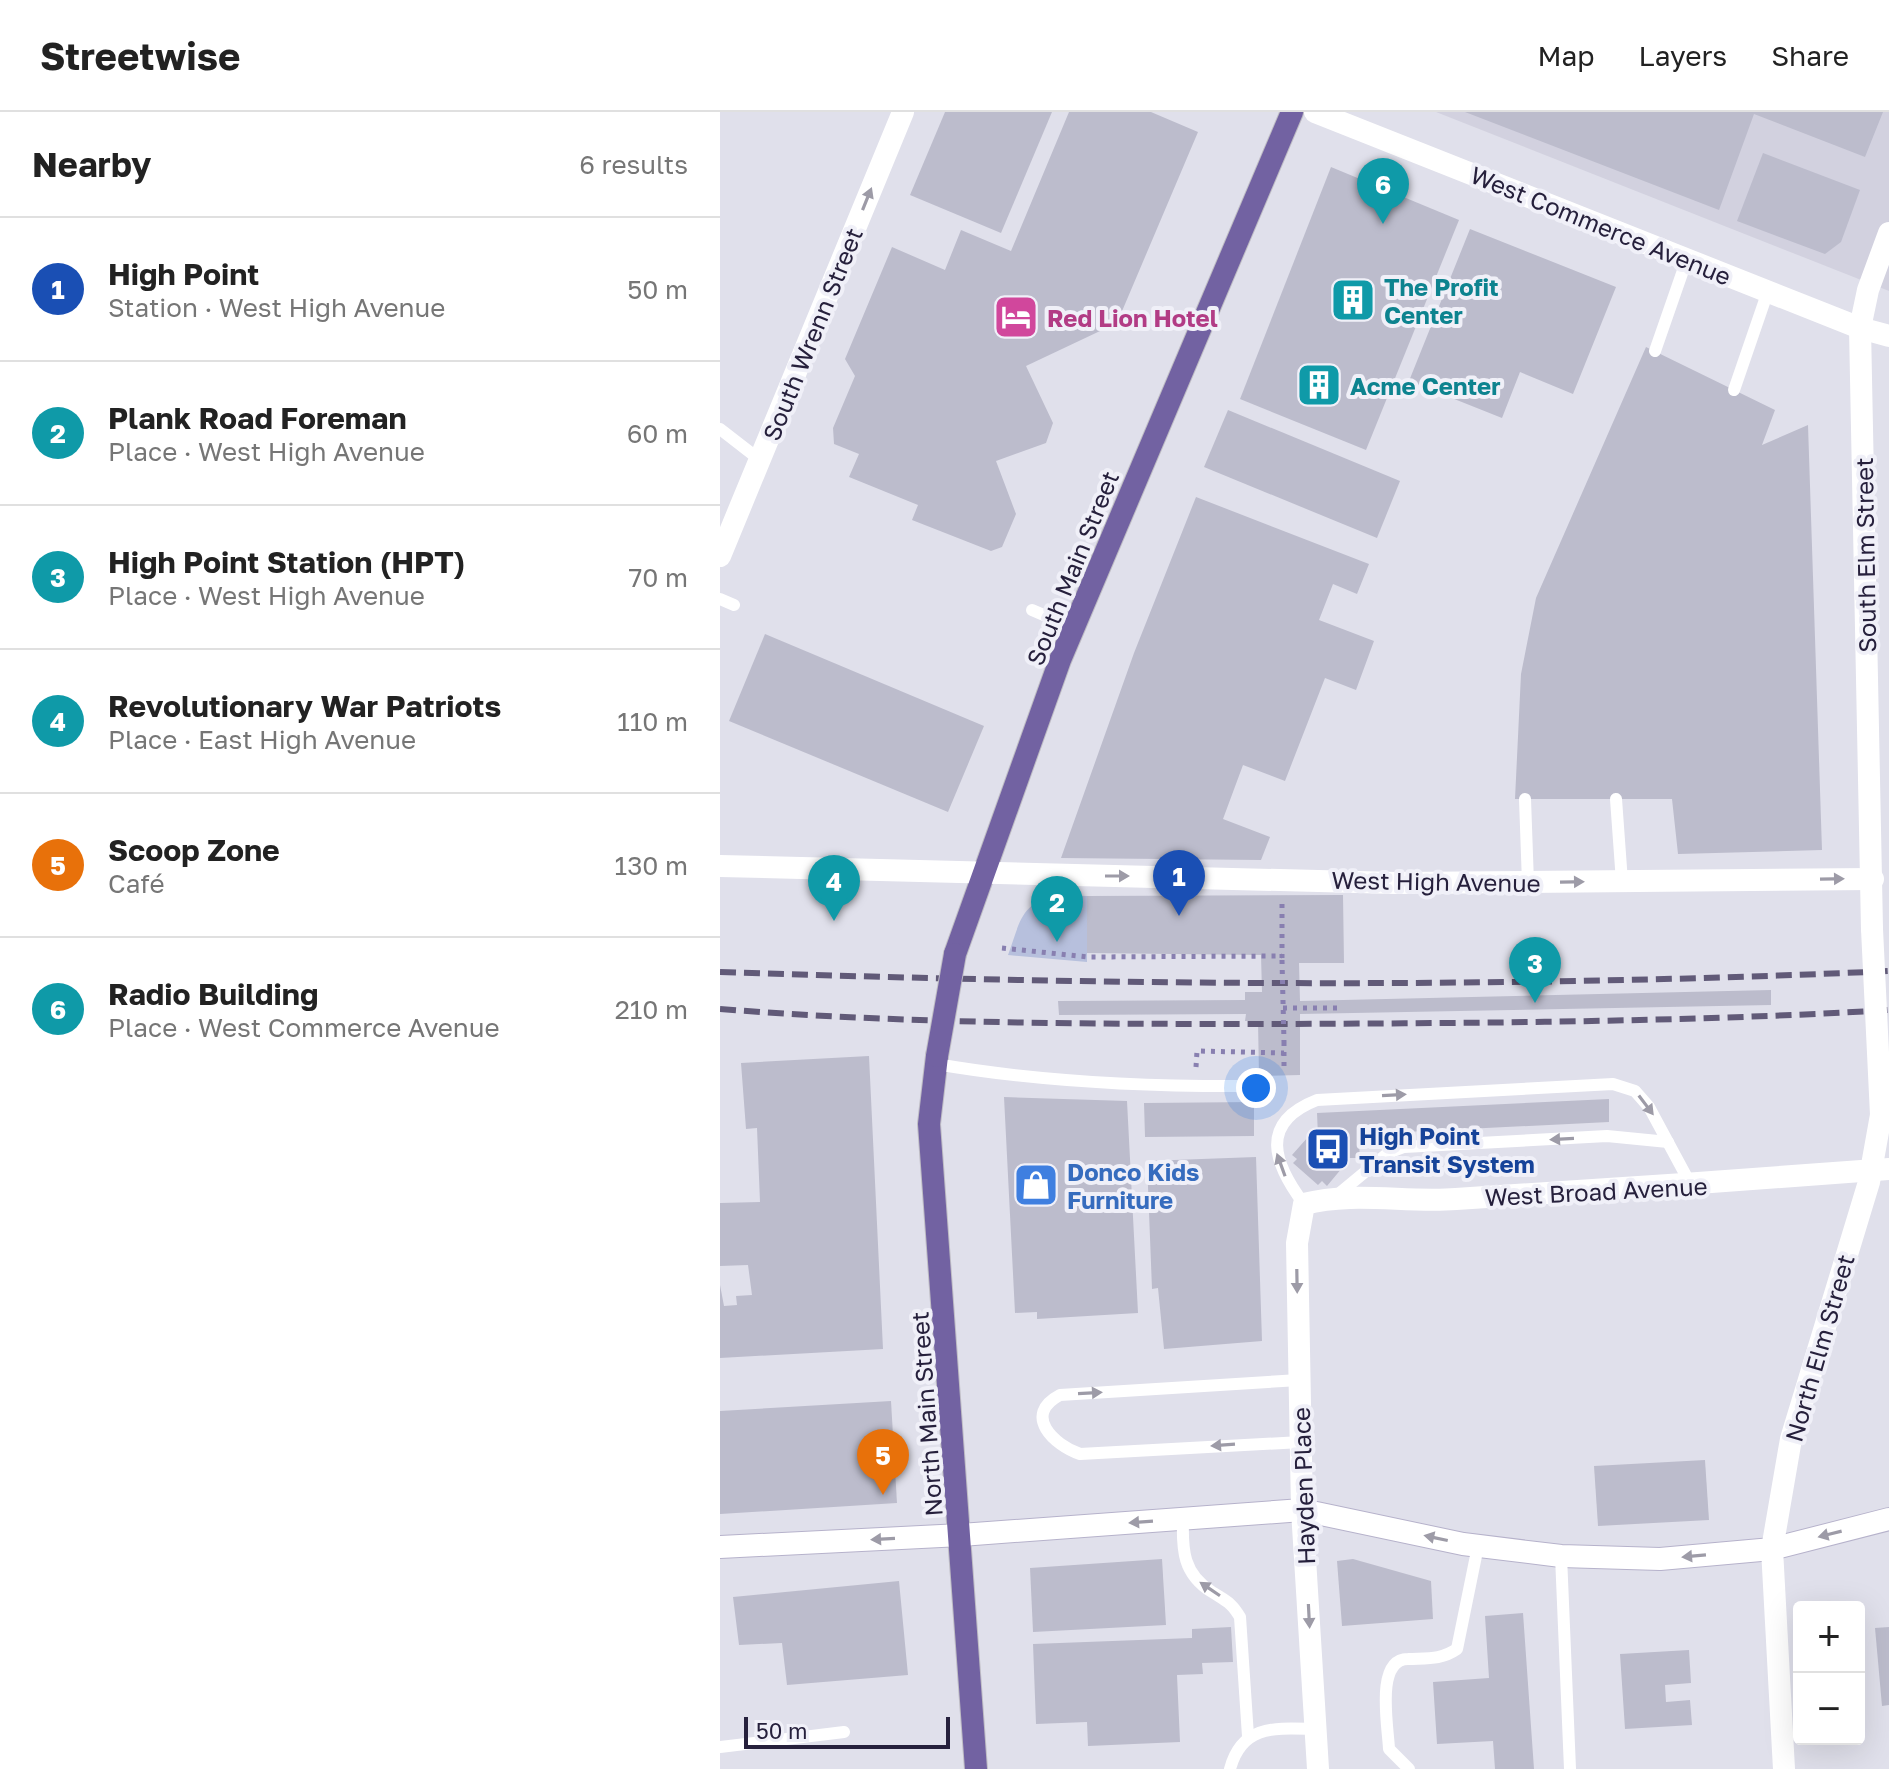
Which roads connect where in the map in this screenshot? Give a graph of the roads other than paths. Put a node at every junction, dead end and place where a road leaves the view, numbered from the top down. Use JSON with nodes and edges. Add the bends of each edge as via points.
{"nodes":[{"id":1,"x":903,"y":112,"type":"edge"},
{"id":2,"x":1292,"y":112,"type":"edge"},
{"id":3,"x":1315,"y":112,"type":"edge"},
{"id":4,"x":1889,"y":233,"type":"edge"},
{"id":5,"x":1687,"y":259,"type":"junction"},
{"id":6,"x":1768,"y":291,"type":"junction"},
{"id":7,"x":1860,"y":328,"type":"junction"},
{"id":8,"x":1889,"y":336,"type":"edge"},
{"id":9,"x":1655,"y":351,"type":"dead end"},
{"id":10,"x":1734,"y":390,"type":"dead end"},
{"id":11,"x":720,"y":429,"type":"edge"},
{"id":12,"x":760,"y":460,"type":"junction"},
{"id":13,"x":720,"y":556,"type":"edge"},
{"id":14,"x":720,"y":599,"type":"edge"},
{"id":15,"x":734,"y":605,"type":"dead end"},
{"id":16,"x":1032,"y":610,"type":"dead end"},
{"id":17,"x":1074,"y":628,"type":"junction"},
{"id":18,"x":1525,"y":799,"type":"dead end"},
{"id":19,"x":1616,"y":799,"type":"dead end"},
{"id":20,"x":720,"y":866,"type":"edge"},
{"id":21,"x":983,"y":875,"type":"junction"},
{"id":22,"x":1881,"y":878,"type":"edge"},
{"id":23,"x":1622,"y":882,"type":"junction"},
{"id":24,"x":1528,"y":883,"type":"junction"},
{"id":25,"x":1872,"y":929,"type":"joint"},
{"id":26,"x":936,"y":1060,"type":"junction"},
{"id":27,"x":1258,"y":1086,"type":"dead end"},
{"id":28,"x":1668,"y":1142,"type":"junction"},
{"id":29,"x":1880,"y":1169,"type":"edge"},
{"id":30,"x":1691,"y":1185,"type":"junction"},
{"id":31,"x":1336,"y":1196,"type":"junction"},
{"id":32,"x":1304,"y":1204,"type":"junction"},
{"id":33,"x":1299,"y":1380,"type":"junction"},
{"id":34,"x":1301,"y":1442,"type":"junction"},
{"id":35,"x":1302,"y":1510,"type":"junction"},
{"id":36,"x":1183,"y":1519,"type":"junction"},
{"id":37,"x":1889,"y":1519,"type":"edge"},
{"id":38,"x":961,"y":1535,"type":"junction"},
{"id":39,"x":1478,"y":1546,"type":"junction"},
{"id":40,"x":720,"y":1547,"type":"edge"},
{"id":41,"x":1772,"y":1549,"type":"junction"},
{"id":42,"x":1561,"y":1556,"type":"junction"},
{"id":43,"x":1315,"y":1729,"type":"junction"},
{"id":44,"x":844,"y":1732,"type":"dead end"},
{"id":45,"x":1248,"y":1736,"type":"junction"},
{"id":46,"x":720,"y":1747,"type":"edge"},
{"id":47,"x":976,"y":1769,"type":"edge"},
{"id":48,"x":1230,"y":1769,"type":"edge"},
{"id":49,"x":1318,"y":1769,"type":"edge"},
{"id":50,"x":1409,"y":1769,"type":"edge"},
{"id":51,"x":1570,"y":1769,"type":"edge"},
{"id":52,"x":1784,"y":1769,"type":"edge"}],
"edges":[{"from":12,"to":1,"type":"street","name":"South Wrenn Street","one_way":true},
{"from":2,"to":17,"type":"main road","name":"South Main Street"},
{"from":3,"to":5,"type":"street","name":"West Commerce Avenue"},
{"from":4,"to":7,"type":"street","name":"South Elm Street"},
{"from":5,"to":6,"type":"street","name":"West Commerce Avenue"},
{"from":5,"to":9,"type":"lane"},
{"from":6,"to":7,"type":"street","name":"West Commerce Avenue"},
{"from":6,"to":10,"type":"lane"},
{"from":7,"to":8,"type":"street","name":"West Commerce Avenue"},
{"from":7,"to":22,"type":"street","name":"South Elm Street"},
{"from":11,"to":12,"type":"lane"},
{"from":12,"to":13,"type":"street","name":"South Wrenn Street"},
{"from":14,"to":15,"type":"lane"},
{"from":16,"to":17,"type":"lane"},
{"from":17,"to":21,"type":"main road","name":"South Main Street"},
{"from":18,"to":24,"type":"lane"},
{"from":19,"to":23,"type":"lane"},
{"from":20,"to":21,"type":"street","name":"West High Avenue"},
{"from":21,"to":24,"type":"street","name":"West High Avenue","one_way":true},
{"from":21,"to":26,"type":"main road","name":"South Main Street","bridge":true,"via":[[955,954]]},
{"from":23,"to":22,"type":"street","name":"West High Avenue","one_way":true},
{"from":22,"to":25,"type":"street","name":"South Elm Street"},
{"from":24,"to":23,"type":"street","name":"West High Avenue","one_way":true},
{"from":25,"to":29,"type":"street","name":"North Elm Street","bridge":true},
{"from":26,"to":27,"type":"lane","via":[[1063,1079]]},
{"from":26,"to":38,"type":"main road","name":"North Main Street","via":[[929,1124]]},
{"from":28,"to":30,"type":"lane"},
{"from":28,"to":31,"type":"lane","one_way":true,"via":[[1607,1136],[1404,1147],[1388,1153]]},
{"from":32,"to":28,"type":"lane","one_way":true,"via":[[1277,1164],[1276,1149],[1284,1122],[1296,1107],[1317,1100],[1613,1084],[1635,1091]]},
{"from":29,"to":30,"type":"street","name":"West Broad Avenue"},
{"from":29,"to":41,"type":"street","name":"North Elm Street","via":[[1791,1439]]},
{"from":30,"to":31,"type":"street","name":"West Broad Avenue","via":[[1416,1202]]},
{"from":31,"to":32,"type":"street","name":"West Broad Avenue"},
{"from":32,"to":33,"type":"street","name":"Hayden Place","one_way":true,"via":[[1297,1243]]},
{"from":33,"to":34,"type":"street","name":"Hayden Place"},
{"from":34,"to":33,"type":"lane","one_way":true,"via":[[1080,1454],[1050,1438],[1043,1411],[1060,1395]]},
{"from":34,"to":35,"type":"street","name":"Hayden Place"},
{"from":35,"to":36,"type":"street"},
{"from":39,"to":35,"type":"street","one_way":true},
{"from":35,"to":43,"type":"street","name":"Hayden Place","one_way":true},
{"from":36,"to":38,"type":"street","one_way":true},
{"from":45,"to":36,"type":"lane","one_way":true,"via":[[1240,1617],[1230,1600],[1211,1592],[1187,1568]]},
{"from":37,"to":41,"type":"street","one_way":true},
{"from":38,"to":40,"type":"street","one_way":true},
{"from":38,"to":47,"type":"main road","name":"North Main Street"},
{"from":39,"to":42,"type":"street"},
{"from":39,"to":50,"type":"lane","via":[[1457,1649],[1444,1658],[1401,1659],[1391,1666],[1386,1680],[1389,1749]]},
{"from":41,"to":42,"type":"street","one_way":true,"via":[[1660,1559]]},
{"from":41,"to":52,"type":"street","name":"North Elm Street"},
{"from":42,"to":51,"type":"lane"},
{"from":43,"to":45,"type":"lane","via":[[1264,1728]]},
{"from":43,"to":49,"type":"street","name":"Hayden Place"},
{"from":44,"to":46,"type":"lane"},
{"from":45,"to":48,"type":"lane","via":[[1233,1755]]}]}
